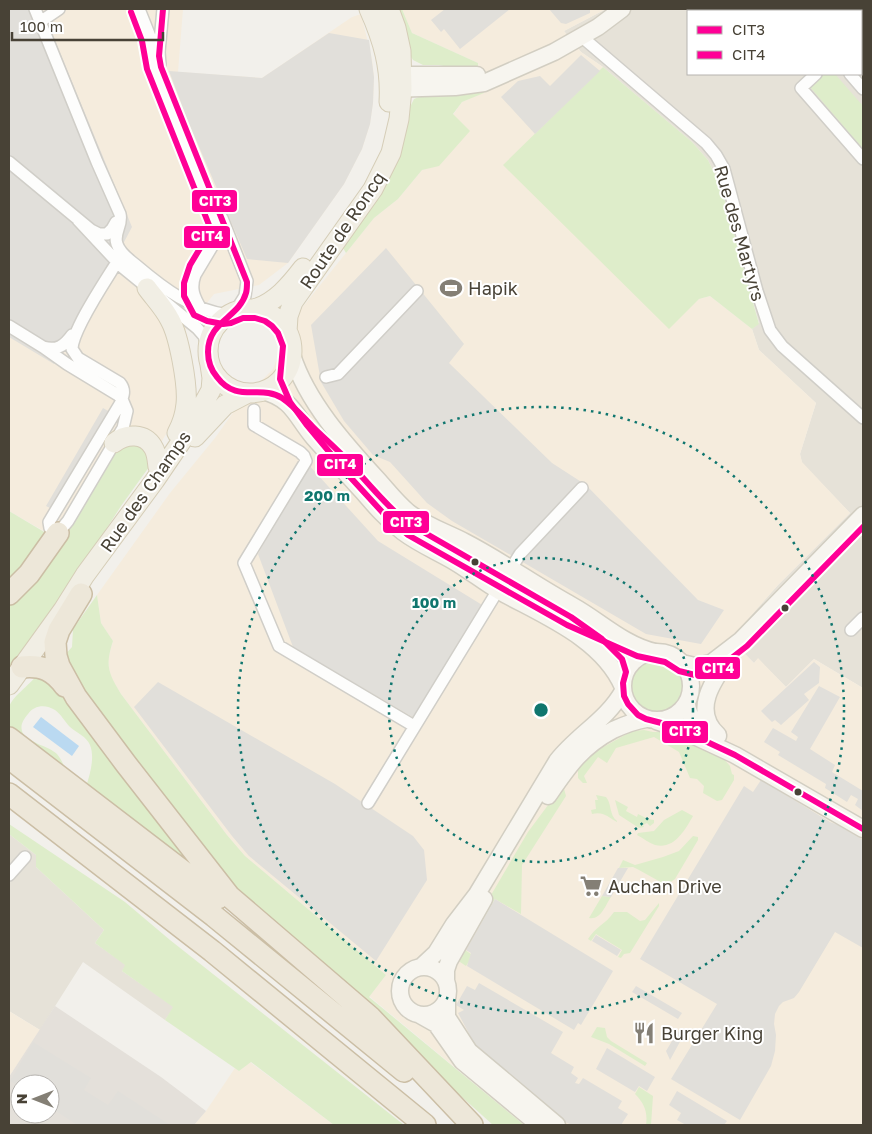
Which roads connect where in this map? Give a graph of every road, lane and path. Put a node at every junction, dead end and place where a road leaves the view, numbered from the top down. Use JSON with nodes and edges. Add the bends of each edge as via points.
{"nodes":[{"id":1,"x":35,"y":9,"type":"edge"},
{"id":2,"x":59,"y":9,"type":"edge"},
{"id":3,"x":139,"y":9,"type":"edge"},
{"id":4,"x":163,"y":9,"type":"edge"},
{"id":5,"x":369,"y":9,"type":"edge"},
{"id":6,"x":389,"y":9,"type":"edge"},
{"id":7,"x":622,"y":9,"type":"edge"},
{"id":8,"x":40,"y":22,"type":"junction"},
{"id":9,"x":582,"y":36,"type":"junction"},
{"id":10,"x":815,"y":75,"type":"edge"},
{"id":11,"x":851,"y":75,"type":"edge"},
{"id":12,"x":396,"y":82,"type":"junction"},
{"id":13,"x":863,"y":89,"type":"edge"},
{"id":14,"x":863,"y":159,"type":"edge"},
{"id":15,"x":9,"y":162,"type":"edge"},
{"id":16,"x":118,"y":210,"type":"junction"},
{"id":17,"x":78,"y":220,"type":"junction"},
{"id":18,"x":117,"y":262,"type":"junction"},
{"id":19,"x":147,"y":288,"type":"junction"},
{"id":20,"x":417,"y":291,"type":"dead end"},
{"id":21,"x":201,"y":309,"type":"junction"},
{"id":22,"x":239,"y":312,"type":"junction"},
{"id":23,"x":81,"y":323,"type":"junction"},
{"id":24,"x":9,"y":326,"type":"edge"},
{"id":25,"x":287,"y":332,"type":"junction"},
{"id":26,"x":43,"y":347,"type":"junction"},
{"id":27,"x":292,"y":355,"type":"junction"},
{"id":28,"x":209,"y":356,"type":"junction"},
{"id":29,"x":326,"y":377,"type":"dead end"},
{"id":30,"x":255,"y":398,"type":"junction"},
{"id":31,"x":122,"y":399,"type":"junction"},
{"id":32,"x":863,"y":418,"type":"edge"},
{"id":33,"x":114,"y":443,"type":"junction"},
{"id":34,"x":158,"y":467,"type":"junction"},
{"id":35,"x":582,"y":488,"type":"dead end"},
{"id":36,"x":144,"y":494,"type":"junction"},
{"id":37,"x":863,"y":515,"type":"edge"},
{"id":38,"x":58,"y":533,"type":"junction"},
{"id":39,"x":511,"y":568,"type":"junction"},
{"id":40,"x":497,"y":590,"type":"junction"},
{"id":41,"x":9,"y":594,"type":"edge"},
{"id":42,"x":81,"y":594,"type":"junction"},
{"id":43,"x":63,"y":610,"type":"junction"},
{"id":44,"x":863,"y":618,"type":"edge"},
{"id":45,"x":851,"y":630,"type":"dead end"},
{"id":46,"x":741,"y":640,"type":"junction"},
{"id":47,"x":655,"y":652,"type":"junction"},
{"id":48,"x":732,"y":654,"type":"junction"},
{"id":49,"x":682,"y":663,"type":"junction"},
{"id":50,"x":22,"y":668,"type":"junction"},
{"id":51,"x":9,"y":685,"type":"edge"},
{"id":52,"x":623,"y":689,"type":"junction"},
{"id":53,"x":76,"y":696,"type":"junction"},
{"id":54,"x":688,"y":701,"type":"junction"},
{"id":55,"x":651,"y":720,"type":"junction"},
{"id":56,"x":414,"y":726,"type":"junction"},
{"id":57,"x":720,"y":737,"type":"junction"},
{"id":58,"x":9,"y":738,"type":"edge"},
{"id":59,"x":9,"y":758,"type":"edge"},
{"id":60,"x":9,"y":794,"type":"edge"},
{"id":61,"x":368,"y":803,"type":"dead end"},
{"id":62,"x":9,"y":812,"type":"edge"},
{"id":63,"x":863,"y":819,"type":"edge"},
{"id":64,"x":863,"y":829,"type":"edge"},
{"id":65,"x":25,"y":857,"type":"dead end"},
{"id":66,"x":9,"y":875,"type":"edge"},
{"id":67,"x":291,"y":950,"type":"junction"},
{"id":68,"x":212,"y":951,"type":"junction"},
{"id":69,"x":421,"y":967,"type":"junction"},
{"id":70,"x":446,"y":980,"type":"junction"},
{"id":71,"x":447,"y":1000,"type":"junction"},
{"id":72,"x":420,"y":1015,"type":"junction"},
{"id":73,"x":425,"y":1125,"type":"edge"},
{"id":74,"x":471,"y":1125,"type":"edge"},
{"id":75,"x":539,"y":1125,"type":"edge"},
{"id":76,"x":557,"y":1125,"type":"edge"}],
"edges":[{"from":1,"to":8,"type":"street"},
{"from":2,"to":8,"type":"street"},
{"from":3,"to":21,"type":"street","via":[[155,66],[220,228],[192,282],[193,294]]},
{"from":4,"to":22,"type":"street","via":[[159,52],[161,67],[246,277],[246,290]]},
{"from":5,"to":12,"type":"main road","name":"Route de Roncq"},
{"from":6,"to":12,"type":"main road","name":"Route de Roncq","via":[[400,42]]},
{"from":7,"to":9,"type":"street"},
{"from":8,"to":16,"type":"street"},
{"from":9,"to":12,"type":"street","via":[[554,52],[477,84],[455,87]]},
{"from":9,"to":32,"type":"street","name":"Rue des Martyrs","via":[[716,154],[726,175],[770,330],[782,346]]},
{"from":10,"to":14,"type":"street","via":[[801,88]]},
{"from":11,"to":13,"type":"street"},
{"from":12,"to":22,"type":"main road","name":"Route de Roncq","via":[[382,139],[363,183],[298,275],[274,300]]},
{"from":12,"to":25,"type":"main road","name":"Route de Roncq","via":[[397,128],[391,153],[373,189],[293,302]]},
{"from":15,"to":17,"type":"street"},
{"from":16,"to":17,"type":"street","via":[[116,221],[107,234],[95,233]]},
{"from":16,"to":21,"type":"street","via":[[121,222],[116,242],[122,253],[161,286]]},
{"from":17,"to":18,"type":"street"},
{"from":18,"to":19,"type":"street"},
{"from":18,"to":23,"type":"street"},
{"from":19,"to":28,"type":"street","via":[[201,332]]},
{"from":19,"to":34,"type":"main road","via":[[173,325],[186,395],[182,423]]},
{"from":20,"to":29,"type":"street","via":[[338,374]]},
{"from":21,"to":22,"type":"street"},
{"from":22,"to":25,"type":"main road","via":[[273,316]]},
{"from":22,"to":28,"type":"main road","via":[[219,322],[213,331]]},
{"from":23,"to":26,"type":"street","via":[[63,346]]},
{"from":23,"to":31,"type":"street","via":[[72,342],[73,352],[120,383],[124,389]]},
{"from":24,"to":26,"type":"street"},
{"from":25,"to":27,"type":"main road"},
{"from":26,"to":31,"type":"street"},
{"from":27,"to":30,"type":"main road","via":[[282,378]]},
{"from":27,"to":39,"type":"street","via":[[303,380],[338,435],[407,512]]},
{"from":28,"to":30,"type":"main road","via":[[216,376],[225,385]]},
{"from":28,"to":36,"type":"main road","name":"Rue des Champs","via":[[210,395],[182,442]]},
{"from":30,"to":40,"type":"street","via":[[278,396],[289,404],[312,436],[394,525]]},
{"from":30,"to":42,"type":"main road","name":"Rue des Champs","via":[[228,402],[202,427]]},
{"from":30,"to":56,"type":"street","via":[[254,425],[300,452],[306,461],[244,563],[279,646]]},
{"from":31,"to":33,"type":"street","via":[[126,417]]},
{"from":31,"to":38,"type":"street","via":[[49,522],[50,528]]},
{"from":33,"to":34,"type":"main road","via":[[132,436],[146,439],[155,450]]},
{"from":33,"to":38,"type":"street"},
{"from":34,"to":36,"type":"main road"},
{"from":35,"to":39,"type":"street","via":[[520,554]]},
{"from":36,"to":43,"type":"main road","name":"Rue des Champs"},
{"from":37,"to":46,"type":"street"},
{"from":38,"to":41,"type":"highway","via":[[30,574]]},
{"from":39,"to":40,"type":"street"},
{"from":39,"to":47,"type":"street","via":[[630,643]]},
{"from":40,"to":52,"type":"street","via":[[582,639],[610,665]]},
{"from":40,"to":56,"type":"street"},
{"from":42,"to":43,"type":"main road","name":"Rue des Champs"},
{"from":42,"to":53,"type":"highway","via":[[62,622],[55,647],[59,666]]},
{"from":43,"to":50,"type":"main road","name":"Rue des Champs"},
{"from":44,"to":45,"type":"street"},
{"from":46,"to":48,"type":"street"},
{"from":46,"to":49,"type":"street","via":[[711,663],[695,666]]},
{"from":47,"to":49,"type":"street","via":[[672,655]]},
{"from":47,"to":52,"type":"street","via":[[631,664],[624,675]]},
{"from":48,"to":54,"type":"street"},
{"from":48,"to":57,"type":"street","via":[[705,703],[708,722]]},
{"from":49,"to":54,"type":"street","via":[[692,688]]},
{"from":50,"to":51,"type":"main road","name":"Rue des Champs"},
{"from":50,"to":53,"type":"highway","via":[[37,666],[53,672]]},
{"from":52,"to":55,"type":"street","via":[[630,708]]},
{"from":52,"to":69,"type":"street","via":[[612,708],[557,761],[478,894],[456,920],[436,953]]},
{"from":53,"to":67,"type":"highway","via":[[225,892]]},
{"from":54,"to":55,"type":"street","via":[[671,718]]},
{"from":54,"to":57,"type":"street","via":[[688,712],[694,722]]},
{"from":55,"to":64,"type":"street","via":[[742,758]]},
{"from":55,"to":70,"type":"street","via":[[630,723],[601,737],[580,752],[564,771],[460,940],[448,964]]},
{"from":56,"to":61,"type":"street"},
{"from":57,"to":63,"type":"street"},
{"from":58,"to":67,"type":"highway","via":[[238,914]]},
{"from":59,"to":74,"type":"highway","via":[[214,916]]},
{"from":60,"to":68,"type":"highway"},
{"from":62,"to":68,"type":"highway","via":[[164,922]]},
{"from":65,"to":66,"type":"street"},
{"from":67,"to":74,"type":"highway","via":[[370,1017]]},
{"from":68,"to":73,"type":"highway"},
{"from":69,"to":70,"type":"street","via":[[437,970]]},
{"from":69,"to":72,"type":"street","via":[[405,976],[400,991],[405,1006]]},
{"from":70,"to":71,"type":"street"},
{"from":71,"to":72,"type":"street","via":[[436,1012]]},
{"from":71,"to":76,"type":"street","via":[[447,1017],[469,1051]]},
{"from":72,"to":75,"type":"street","via":[[436,1024],[462,1061]]}]}
